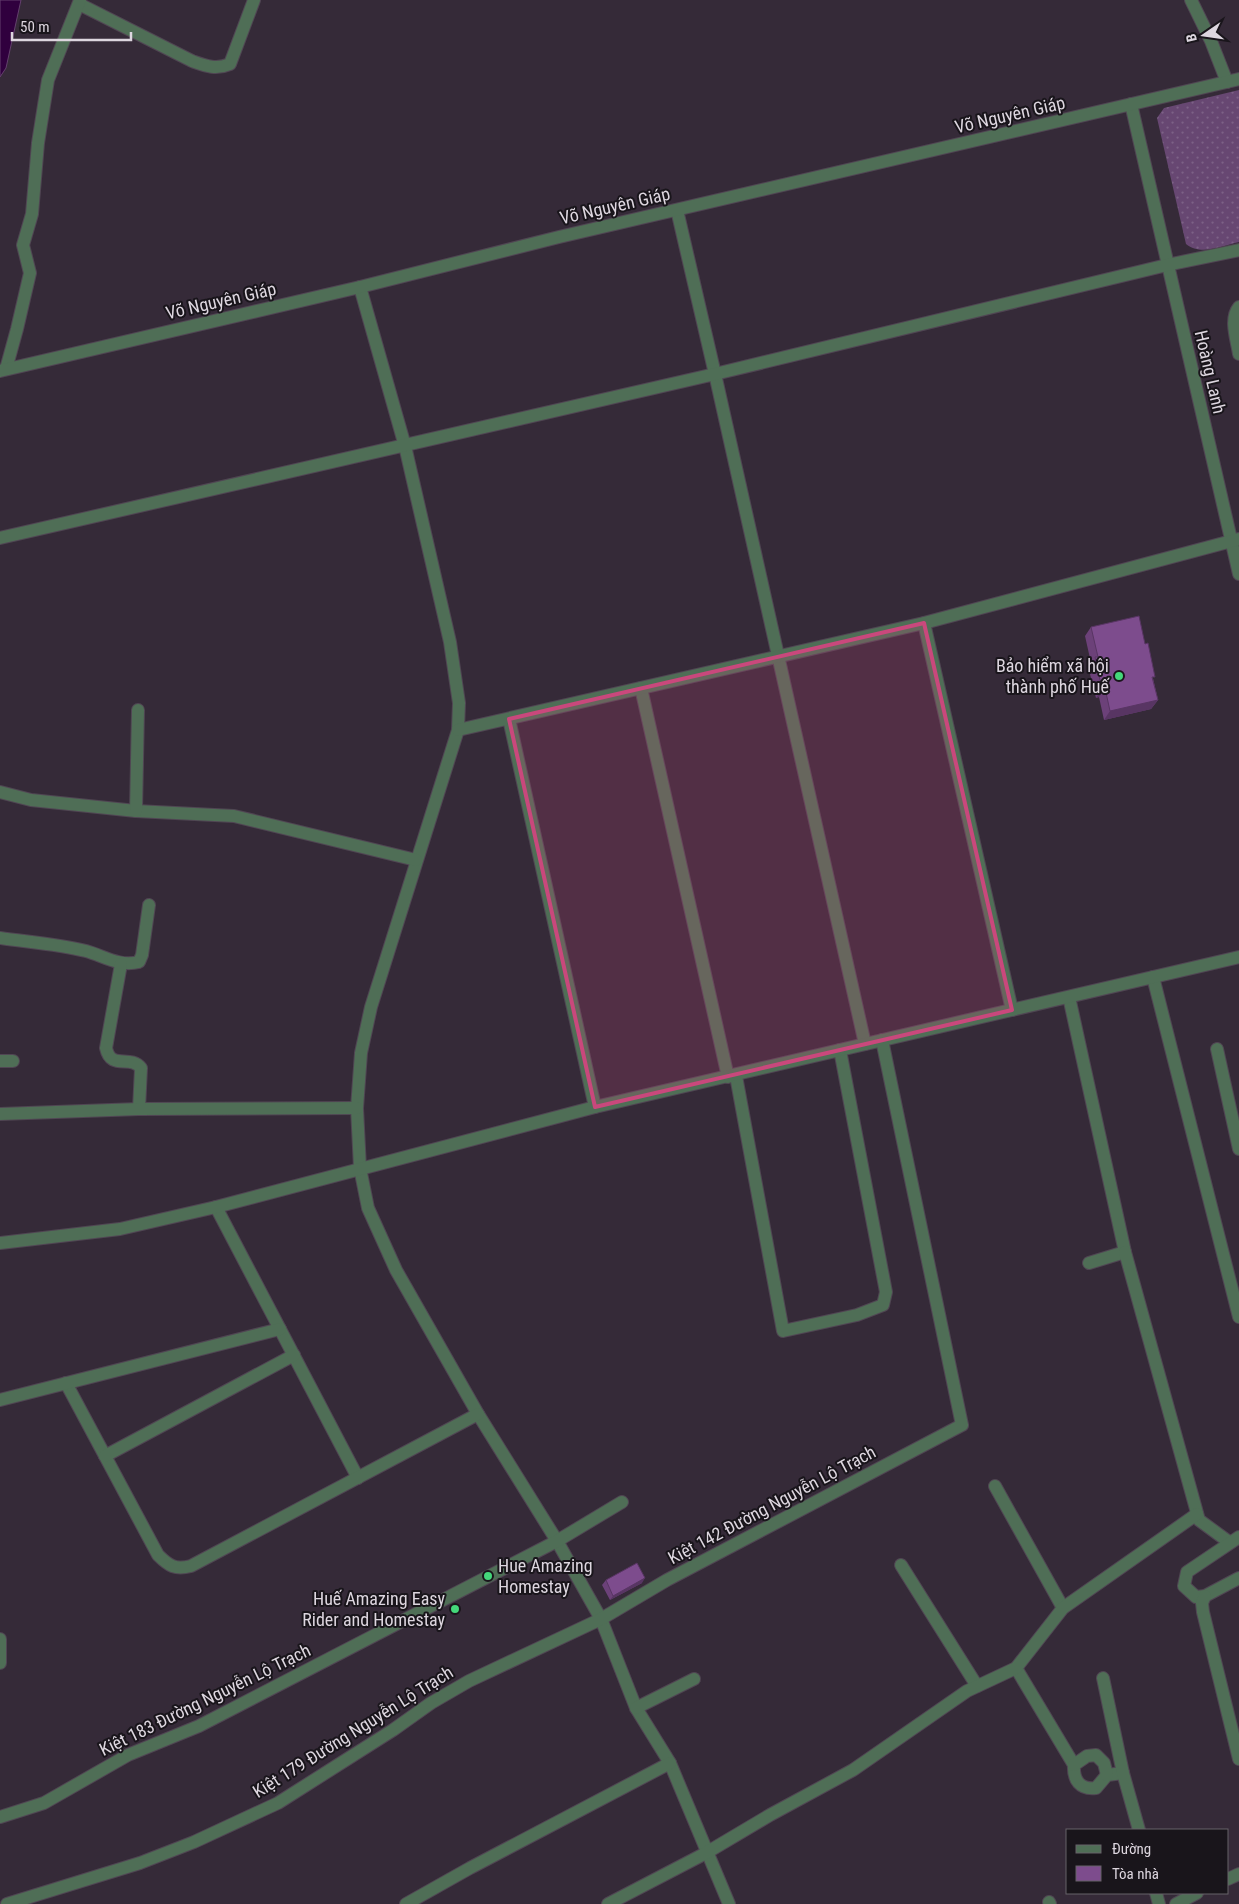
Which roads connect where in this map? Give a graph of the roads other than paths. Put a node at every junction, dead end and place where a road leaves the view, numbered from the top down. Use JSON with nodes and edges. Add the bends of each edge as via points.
{"nodes":[{"id":1,"x":254,"y":0,"type":"edge"},
{"id":2,"x":1191,"y":0,"type":"edge"},
{"id":3,"x":80,"y":2,"type":"edge"},
{"id":4,"x":1233,"y":81,"type":"edge"},
{"id":5,"x":1131,"y":104,"type":"junction"},
{"id":6,"x":677,"y":210,"type":"junction"},
{"id":7,"x":1239,"y":250,"type":"edge"},
{"id":8,"x":1167,"y":265,"type":"junction"},
{"id":9,"x":360,"y":287,"type":"junction"},
{"id":10,"x":1239,"y":307,"type":"edge"},
{"id":11,"x":1239,"y":354,"type":"edge"},
{"id":12,"x":3,"y":370,"type":"edge"},
{"id":13,"x":716,"y":374,"type":"junction"},
{"id":14,"x":405,"y":446,"type":"junction"},
{"id":15,"x":0,"y":538,"type":"edge"},
{"id":16,"x":1235,"y":540,"type":"edge"},
{"id":17,"x":1239,"y":574,"type":"edge"},
{"id":18,"x":924,"y":623,"type":"junction"},
{"id":19,"x":779,"y":657,"type":"junction"},
{"id":20,"x":641,"y":688,"type":"junction"},
{"id":21,"x":138,"y":710,"type":"dead end"},
{"id":22,"x":508,"y":719,"type":"junction"},
{"id":23,"x":458,"y":730,"type":"junction"},
{"id":24,"x":0,"y":792,"type":"edge"},
{"id":25,"x":136,"y":811,"type":"junction"},
{"id":26,"x":416,"y":860,"type":"junction"},
{"id":27,"x":149,"y":905,"type":"dead end"},
{"id":28,"x":0,"y":938,"type":"edge"},
{"id":29,"x":1239,"y":958,"type":"edge"},
{"id":30,"x":121,"y":964,"type":"junction"},
{"id":31,"x":1154,"y":977,"type":"junction"},
{"id":32,"x":1069,"y":997,"type":"junction"},
{"id":33,"x":1012,"y":1010,"type":"junction"},
{"id":34,"x":882,"y":1040,"type":"junction"},
{"id":35,"x":865,"y":1044,"type":"junction"},
{"id":36,"x":1217,"y":1048,"type":"dead end"},
{"id":37,"x":840,"y":1050,"type":"junction"},
{"id":38,"x":0,"y":1061,"type":"edge"},
{"id":39,"x":13,"y":1061,"type":"dead end"},
{"id":40,"x":732,"y":1076,"type":"junction"},
{"id":41,"x":595,"y":1107,"type":"junction"},
{"id":42,"x":357,"y":1108,"type":"junction"},
{"id":43,"x":139,"y":1109,"type":"junction"},
{"id":44,"x":0,"y":1114,"type":"edge"},
{"id":45,"x":1239,"y":1149,"type":"edge"},
{"id":46,"x":360,"y":1168,"type":"junction"},
{"id":47,"x":216,"y":1207,"type":"junction"},
{"id":48,"x":0,"y":1243,"type":"edge"},
{"id":49,"x":1125,"y":1252,"type":"junction"},
{"id":50,"x":1089,"y":1263,"type":"dead end"},
{"id":51,"x":1239,"y":1317,"type":"edge"},
{"id":52,"x":280,"y":1329,"type":"junction"},
{"id":53,"x":294,"y":1355,"type":"junction"},
{"id":54,"x":66,"y":1383,"type":"junction"},
{"id":55,"x":0,"y":1400,"type":"edge"},
{"id":56,"x":478,"y":1414,"type":"junction"},
{"id":57,"x":105,"y":1456,"type":"junction"},
{"id":58,"x":358,"y":1478,"type":"junction"},
{"id":59,"x":995,"y":1486,"type":"dead end"},
{"id":60,"x":622,"y":1502,"type":"dead end"},
{"id":61,"x":1197,"y":1514,"type":"junction"},
{"id":62,"x":1234,"y":1540,"type":"edge"},
{"id":63,"x":557,"y":1541,"type":"junction"},
{"id":64,"x":901,"y":1565,"type":"dead end"},
{"id":65,"x":1239,"y":1578,"type":"edge"},
{"id":66,"x":1205,"y":1596,"type":"junction"},
{"id":67,"x":1063,"y":1608,"type":"junction"},
{"id":68,"x":601,"y":1619,"type":"junction"},
{"id":69,"x":0,"y":1639,"type":"edge"},
{"id":70,"x":0,"y":1663,"type":"edge"},
{"id":71,"x":1016,"y":1668,"type":"junction"},
{"id":72,"x":1103,"y":1678,"type":"dead end"},
{"id":73,"x":694,"y":1679,"type":"dead end"},
{"id":74,"x":977,"y":1686,"type":"junction"},
{"id":75,"x":636,"y":1708,"type":"junction"},
{"id":76,"x":1239,"y":1759,"type":"edge"},
{"id":77,"x":670,"y":1763,"type":"junction"},
{"id":78,"x":1074,"y":1765,"type":"junction"},
{"id":79,"x":1123,"y":1773,"type":"junction"},
{"id":80,"x":1107,"y":1775,"type":"junction"},
{"id":81,"x":0,"y":1817,"type":"edge"},
{"id":82,"x":1139,"y":1829,"type":"edge"},
{"id":83,"x":706,"y":1853,"type":"junction"},
{"id":84,"x":1195,"y":1894,"type":"edge"},
{"id":85,"x":7,"y":1904,"type":"edge"},
{"id":86,"x":406,"y":1904,"type":"edge"},
{"id":87,"x":608,"y":1904,"type":"edge"},
{"id":88,"x":728,"y":1904,"type":"edge"},
{"id":89,"x":1176,"y":1904,"type":"edge"}],
"edges":[{"from":1,"to":3,"type":"street","via":[[230,64],[221,68],[210,68],[192,61]]},
{"from":2,"to":4,"type":"street"},
{"from":3,"to":12,"type":"street","via":[[48,80],[32,214],[23,245],[30,273]]},
{"from":4,"to":5,"type":"street","name":"Võ Nguyên Giáp"},
{"from":5,"to":6,"type":"street","name":"Võ Nguyên Giáp"},
{"from":5,"to":8,"type":"street","name":"Hoàng Lanh"},
{"from":6,"to":9,"type":"street","name":"Võ Nguyên Giáp"},
{"from":6,"to":13,"type":"street"},
{"from":7,"to":8,"type":"street"},
{"from":8,"to":13,"type":"street"},
{"from":8,"to":16,"type":"street","name":"Hoàng Lanh"},
{"from":9,"to":12,"type":"street","name":"Võ Nguyên Giáp"},
{"from":9,"to":14,"type":"street"},
{"from":10,"to":11,"type":"street","via":[[1234,326]]},
{"from":13,"to":14,"type":"street"},
{"from":13,"to":19,"type":"street"},
{"from":14,"to":15,"type":"street"},
{"from":14,"to":23,"type":"street","via":[[450,642],[459,703]]},
{"from":16,"to":17,"type":"street","name":"Hoàng Lanh"},
{"from":16,"to":18,"type":"street"},
{"from":18,"to":19,"type":"street"},
{"from":18,"to":33,"type":"street"},
{"from":19,"to":20,"type":"street"},
{"from":19,"to":35,"type":"street"},
{"from":20,"to":22,"type":"street"},
{"from":20,"to":40,"type":"street"},
{"from":21,"to":25,"type":"street"},
{"from":22,"to":23,"type":"street"},
{"from":22,"to":41,"type":"street"},
{"from":23,"to":26,"type":"street"},
{"from":24,"to":25,"type":"street","via":[[32,800]]},
{"from":25,"to":26,"type":"street","via":[[234,816]]},
{"from":26,"to":42,"type":"street","via":[[371,1007],[361,1053]]},
{"from":27,"to":30,"type":"street","via":[[139,962]]},
{"from":28,"to":30,"type":"street","via":[[86,951]]},
{"from":29,"to":31,"type":"street"},
{"from":30,"to":43,"type":"street","via":[[106,1048],[112,1060],[138,1064],[141,1068]]},
{"from":31,"to":32,"type":"street"},
{"from":31,"to":51,"type":"street"},
{"from":32,"to":33,"type":"street"},
{"from":32,"to":49,"type":"street"},
{"from":33,"to":34,"type":"street"},
{"from":34,"to":35,"type":"street"},
{"from":34,"to":68,"type":"street","name":"Kiệt 142 Đường Nguyễn Lộ Trạch","via":[[962,1425],[667,1580]]},
{"from":35,"to":37,"type":"street"},
{"from":36,"to":45,"type":"street"},
{"from":37,"to":40,"type":"street"},
{"from":37,"to":40,"type":"street","via":[[886,1292],[883,1305],[857,1315],[783,1331]]},
{"from":38,"to":39,"type":"street"},
{"from":40,"to":41,"type":"street"},
{"from":41,"to":46,"type":"street"},
{"from":42,"to":43,"type":"street"},
{"from":42,"to":46,"type":"street"},
{"from":43,"to":44,"type":"street"},
{"from":46,"to":47,"type":"street"},
{"from":46,"to":56,"type":"street","via":[[368,1208],[396,1270]]},
{"from":47,"to":48,"type":"street","via":[[120,1229]]},
{"from":47,"to":52,"type":"street"},
{"from":49,"to":50,"type":"street"},
{"from":49,"to":61,"type":"street"},
{"from":52,"to":53,"type":"street"},
{"from":52,"to":54,"type":"street"},
{"from":53,"to":57,"type":"street"},
{"from":53,"to":58,"type":"street"},
{"from":54,"to":55,"type":"street"},
{"from":54,"to":57,"type":"street"},
{"from":56,"to":58,"type":"street"},
{"from":56,"to":63,"type":"street"},
{"from":57,"to":58,"type":"street","via":[[158,1554],[168,1566],[180,1569]]},
{"from":59,"to":67,"type":"street"},
{"from":60,"to":63,"type":"street","name":"Kiệt 183 Đường Nguyễn Lộ Trạch"},
{"from":61,"to":62,"type":"street","via":[[1199,1520]]},
{"from":61,"to":67,"type":"street"},
{"from":62,"to":66,"type":"street","via":[[1187,1572],[1184,1586],[1196,1597]]},
{"from":63,"to":68,"type":"street"},
{"from":63,"to":81,"type":"street","name":"Kiệt 183 Đường Nguyễn Lộ Trạch","via":[[199,1726],[128,1755],[44,1803]]},
{"from":64,"to":74,"type":"street"},
{"from":65,"to":66,"type":"street"},
{"from":66,"to":76,"type":"street","via":[[1202,1612]]},
{"from":67,"to":71,"type":"street"},
{"from":68,"to":75,"type":"street"},
{"from":68,"to":85,"type":"street","name":"Kiệt 179 Đường Nguyễn Lộ Trạch","via":[[469,1681],[278,1803],[140,1863]]},
{"from":69,"to":70,"type":"street"},
{"from":71,"to":74,"type":"street"},
{"from":71,"to":78,"type":"street"},
{"from":72,"to":79,"type":"street"},
{"from":73,"to":75,"type":"street"},
{"from":74,"to":83,"type":"street","via":[[853,1770]]},
{"from":75,"to":77,"type":"street"},
{"from":77,"to":83,"type":"street"},
{"from":77,"to":86,"type":"street"},
{"from":78,"to":80,"type":"street","via":[[1087,1756],[1096,1756],[1104,1763]]},
{"from":78,"to":80,"type":"street","via":[[1076,1781],[1089,1789],[1096,1788]]},
{"from":79,"to":80,"type":"street"},
{"from":79,"to":82,"type":"street"},
{"from":83,"to":87,"type":"street"},
{"from":83,"to":88,"type":"street"},
{"from":84,"to":89,"type":"street"}]}
